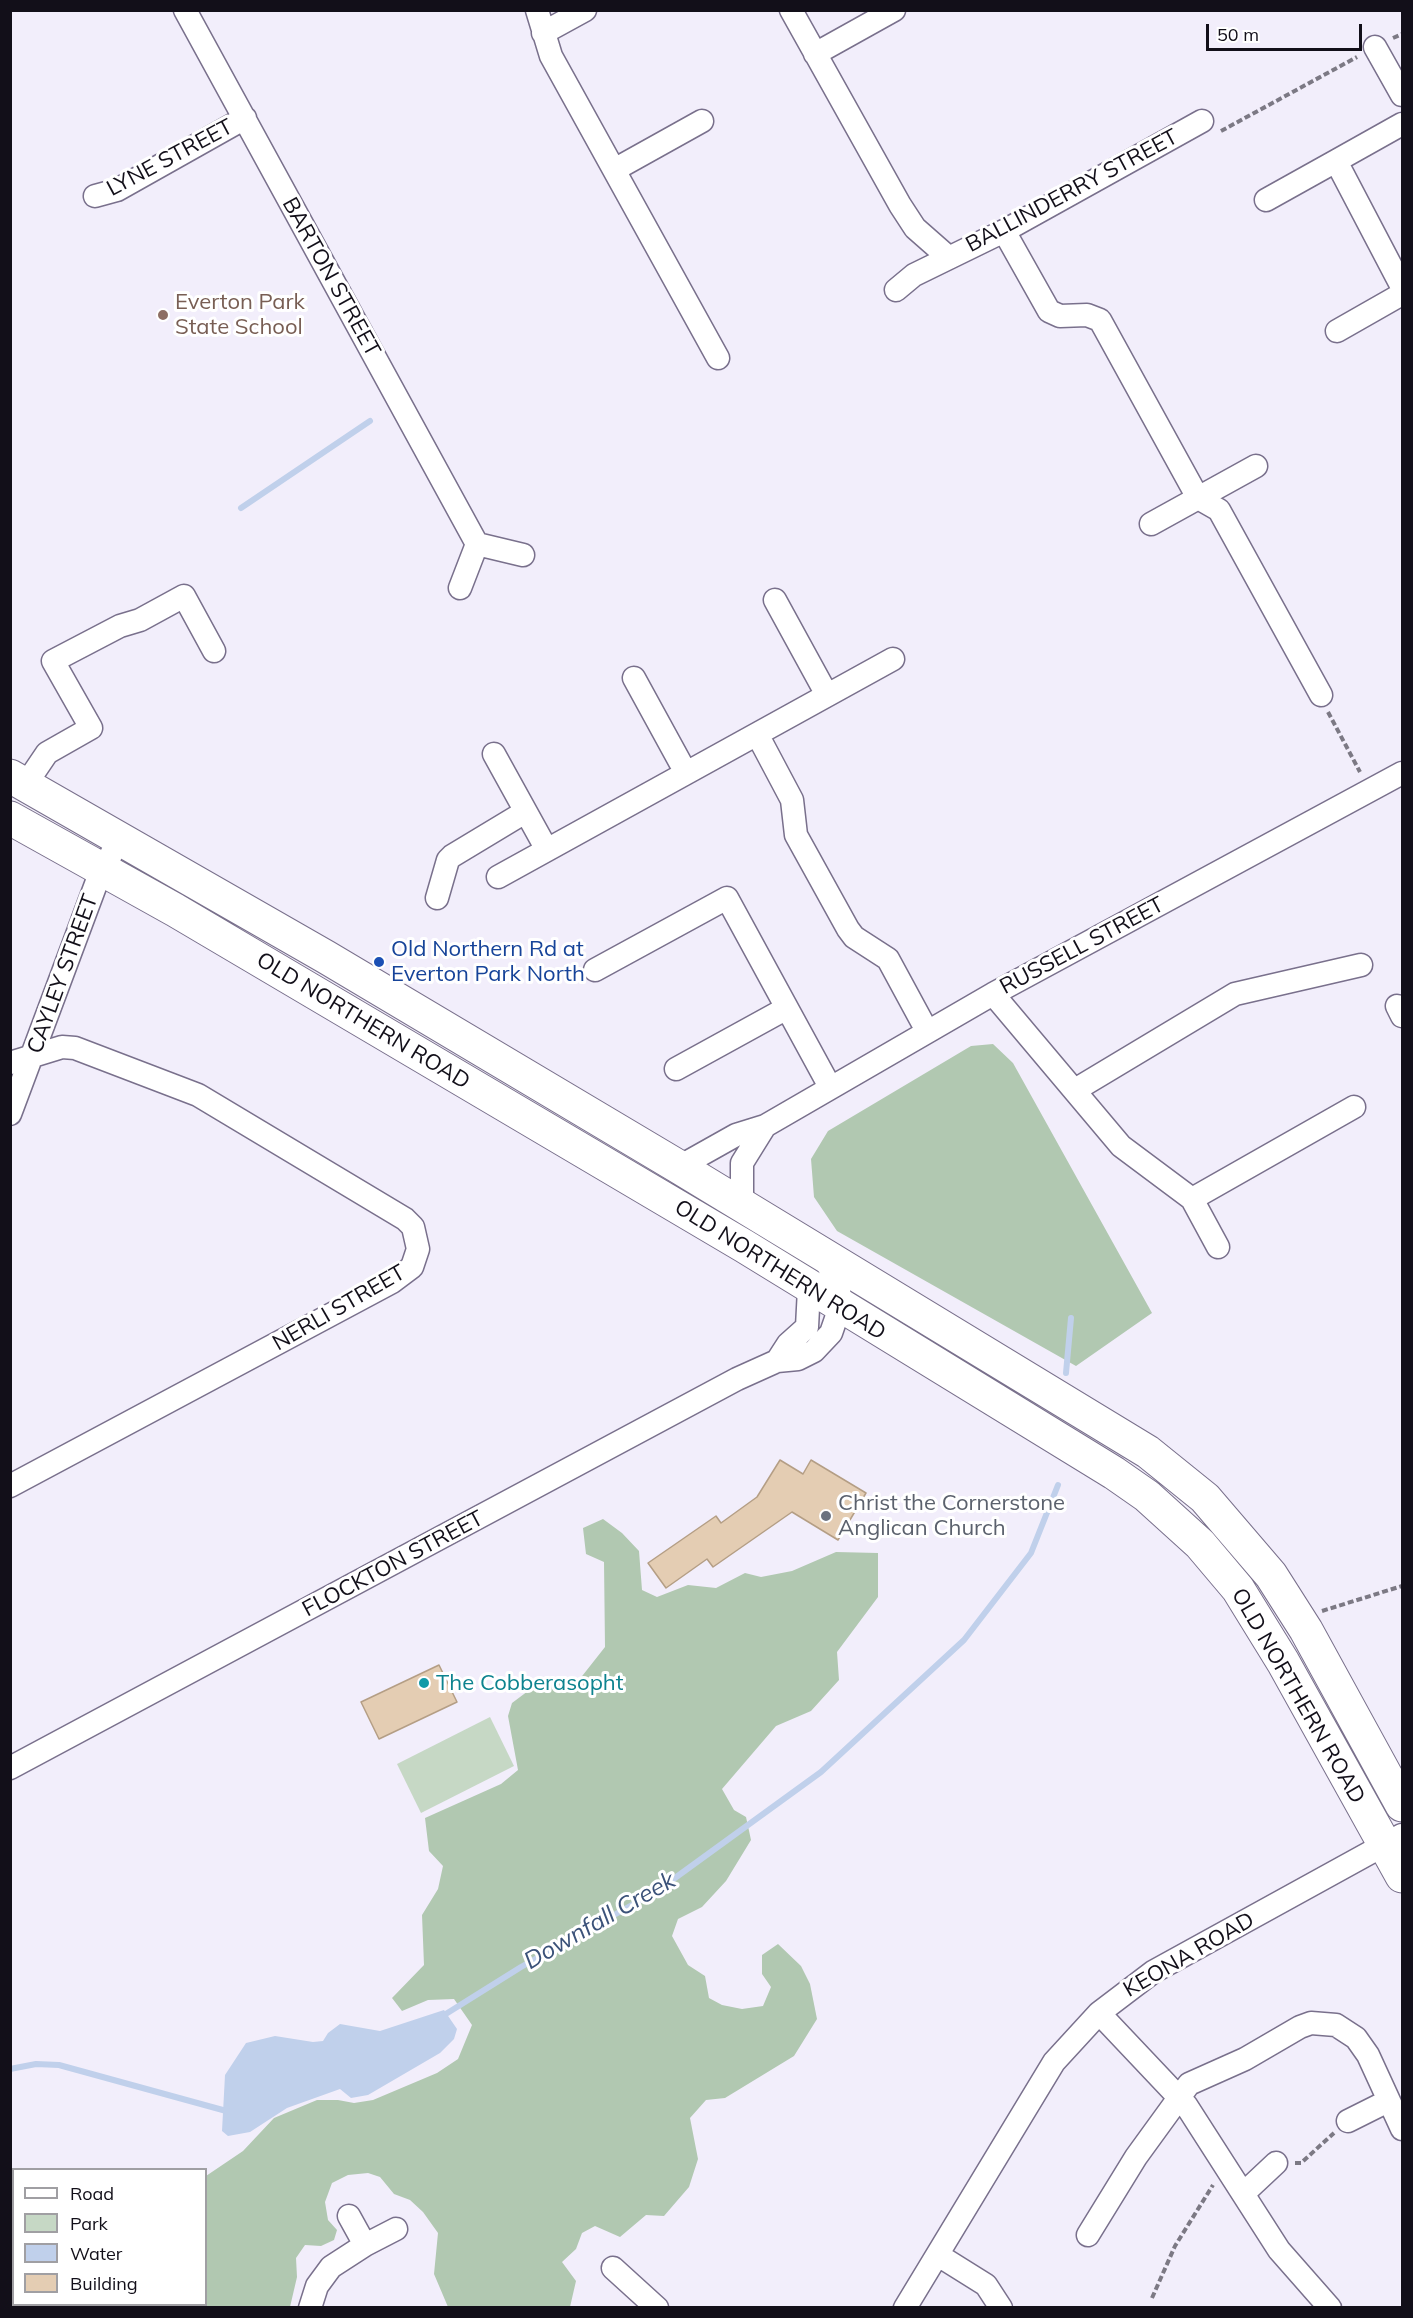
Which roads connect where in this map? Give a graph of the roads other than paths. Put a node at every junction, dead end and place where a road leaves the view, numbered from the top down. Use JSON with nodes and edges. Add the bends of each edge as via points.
{"nodes":[{"id":1,"x":185,"y":10,"type":"edge"},
{"id":2,"x":537,"y":10,"type":"edge"},
{"id":3,"x":585,"y":10,"type":"edge"},
{"id":4,"x":791,"y":10,"type":"edge"},
{"id":5,"x":894,"y":10,"type":"edge"},
{"id":6,"x":543,"y":33,"type":"junction"},
{"id":7,"x":1375,"y":47,"type":"road end"},
{"id":8,"x":815,"y":54,"type":"junction"},
{"id":9,"x":1402,"y":95,"type":"edge"},
{"id":10,"x":244,"y":118,"type":"junction"},
{"id":11,"x":702,"y":121,"type":"dead end"},
{"id":12,"x":1202,"y":122,"type":"road end"},
{"id":13,"x":1402,"y":124,"type":"edge"},
{"id":14,"x":1336,"y":161,"type":"junction"},
{"id":15,"x":614,"y":170,"type":"junction"},
{"id":16,"x":95,"y":196,"type":"dead end"},
{"id":17,"x":1266,"y":200,"type":"dead end"},
{"id":18,"x":1004,"y":231,"type":"junction"},
{"id":19,"x":948,"y":257,"type":"junction"},
{"id":20,"x":1402,"y":287,"type":"edge"},
{"id":21,"x":896,"y":290,"type":"dead end"},
{"id":22,"x":1402,"y":294,"type":"edge"},
{"id":23,"x":1337,"y":331,"type":"dead end"},
{"id":24,"x":718,"y":358,"type":"dead end"},
{"id":25,"x":1256,"y":466,"type":"dead end"},
{"id":26,"x":1198,"y":498,"type":"junction"},
{"id":27,"x":1151,"y":524,"type":"dead end"},
{"id":28,"x":477,"y":544,"type":"junction"},
{"id":29,"x":523,"y":555,"type":"dead end"},
{"id":30,"x":460,"y":588,"type":"dead end"},
{"id":31,"x":775,"y":600,"type":"dead end"},
{"id":32,"x":214,"y":651,"type":"dead end"},
{"id":33,"x":893,"y":659,"type":"dead end"},
{"id":34,"x":634,"y":678,"type":"dead end"},
{"id":35,"x":827,"y":695,"type":"junction"},
{"id":36,"x":1321,"y":695,"type":"road end"},
{"id":37,"x":757,"y":734,"type":"junction"},
{"id":38,"x":494,"y":754,"type":"dead end"},
{"id":39,"x":686,"y":773,"type":"junction"},
{"id":40,"x":1402,"y":773,"type":"edge"},
{"id":41,"x":18,"y":780,"type":"edge"},
{"id":42,"x":525,"y":812,"type":"junction"},
{"id":43,"x":10,"y":818,"type":"edge"},
{"id":44,"x":120,"y":837,"type":"junction"},
{"id":45,"x":546,"y":850,"type":"junction"},
{"id":46,"x":176,"y":869,"type":"junction"},
{"id":47,"x":103,"y":870,"type":"junction"},
{"id":48,"x":498,"y":877,"type":"dead end"},
{"id":49,"x":437,"y":898,"type":"dead end"},
{"id":50,"x":175,"y":910,"type":"junction"},
{"id":51,"x":1361,"y":964,"type":"dead end"},
{"id":52,"x":595,"y":970,"type":"dead end"},
{"id":53,"x":993,"y":994,"type":"junction"},
{"id":54,"x":787,"y":1008,"type":"junction"},
{"id":55,"x":927,"y":1031,"type":"junction"},
{"id":56,"x":21,"y":1060,"type":"edge"},
{"id":57,"x":676,"y":1069,"type":"dead end"},
{"id":58,"x":830,"y":1087,"type":"junction"},
{"id":59,"x":1075,"y":1090,"type":"junction"},
{"id":60,"x":1354,"y":1107,"type":"dead end"},
{"id":61,"x":10,"y":1114,"type":"edge"},
{"id":62,"x":765,"y":1126,"type":"junction"},
{"id":63,"x":679,"y":1167,"type":"junction"},
{"id":64,"x":1192,"y":1199,"type":"junction"},
{"id":65,"x":742,"y":1205,"type":"junction"},
{"id":66,"x":1218,"y":1247,"type":"dead end"},
{"id":67,"x":822,"y":1252,"type":"junction"},
{"id":68,"x":809,"y":1288,"type":"junction"},
{"id":69,"x":840,"y":1307,"type":"junction"},
{"id":70,"x":777,"y":1361,"type":"junction"},
{"id":71,"x":10,"y":1486,"type":"edge"},
{"id":72,"x":10,"y":1768,"type":"edge"},
{"id":73,"x":1402,"y":1805,"type":"edge"},
{"id":74,"x":1393,"y":1840,"type":"edge"},
{"id":75,"x":1402,"y":1876,"type":"edge"},
{"id":76,"x":1099,"y":2013,"type":"junction"},
{"id":77,"x":1178,"y":2096,"type":"junction"},
{"id":78,"x":1388,"y":2101,"type":"junction"},
{"id":79,"x":1348,"y":2121,"type":"road end"},
{"id":80,"x":1402,"y":2129,"type":"edge"},
{"id":81,"x":1276,"y":2163,"type":"road end"},
{"id":82,"x":1244,"y":2193,"type":"junction"},
{"id":83,"x":349,"y":2216,"type":"dead end"},
{"id":84,"x":396,"y":2229,"type":"dead end"},
{"id":85,"x":1088,"y":2235,"type":"dead end"},
{"id":86,"x":365,"y":2245,"type":"junction"},
{"id":87,"x":938,"y":2255,"type":"junction"},
{"id":88,"x":613,"y":2268,"type":"dead end"},
{"id":89,"x":310,"y":2307,"type":"edge"},
{"id":90,"x":657,"y":2307,"type":"edge"},
{"id":91,"x":905,"y":2307,"type":"edge"},
{"id":92,"x":1001,"y":2307,"type":"edge"},
{"id":93,"x":1330,"y":2307,"type":"edge"}],
"edges":[{"from":1,"to":10,"type":"street","name":"BARTON STREET"},
{"from":2,"to":6,"type":"street"},
{"from":3,"to":6,"type":"street"},
{"from":4,"to":8,"type":"street","name":"BALLINDERRY STREET"},
{"from":5,"to":8,"type":"street"},
{"from":6,"to":15,"type":"street","via":[[551,56]]},
{"from":7,"to":9,"type":"street"},
{"from":8,"to":19,"type":"street","name":"BALLINDERRY STREET","via":[[915,228]]},
{"from":10,"to":16,"type":"street","name":"LYNE STREET","via":[[117,190]]},
{"from":10,"to":28,"type":"street","name":"BARTON STREET"},
{"from":11,"to":15,"type":"street"},
{"from":12,"to":18,"type":"street","name":"BALLINDERRY STREET"},
{"from":13,"to":14,"type":"street"},
{"from":14,"to":17,"type":"street"},
{"from":14,"to":20,"type":"street"},
{"from":15,"to":24,"type":"street"},
{"from":18,"to":19,"type":"street","name":"BALLINDERRY STREET"},
{"from":18,"to":26,"type":"street","via":[[1049,311],[1060,316],[1087,315],[1100,320]]},
{"from":19,"to":21,"type":"street","via":[[914,275]]},
{"from":22,"to":23,"type":"street"},
{"from":25,"to":26,"type":"street"},
{"from":26,"to":27,"type":"street"},
{"from":26,"to":36,"type":"street","via":[[1219,510]]},
{"from":28,"to":29,"type":"street"},
{"from":28,"to":30,"type":"street"},
{"from":31,"to":35,"type":"street"},
{"from":32,"to":41,"type":"street","via":[[184,596],[53,661],[91,728],[47,753]]},
{"from":33,"to":35,"type":"street"},
{"from":34,"to":39,"type":"street"},
{"from":35,"to":37,"type":"street"},
{"from":37,"to":39,"type":"street"},
{"from":37,"to":55,"type":"street","via":[[792,800],[799,842],[848,929],[888,959]]},
{"from":38,"to":42,"type":"street"},
{"from":39,"to":45,"type":"street"},
{"from":40,"to":53,"type":"street","name":"RUSSELL STREET"},
{"from":41,"to":44,"type":"highway","name":"OLD NORTHERN ROAD"},
{"from":42,"to":45,"type":"street"},
{"from":42,"to":49,"type":"street","via":[[452,856]]},
{"from":43,"to":47,"type":"highway","name":"OLD NORTHERN ROAD"},
{"from":44,"to":46,"type":"highway","name":"OLD NORTHERN ROAD"},
{"from":44,"to":47,"type":"street","name":"CAYLEY STREET"},
{"from":45,"to":48,"type":"street"},
{"from":46,"to":50,"type":"highway","via":[[170,885]]},
{"from":46,"to":63,"type":"highway","name":"OLD NORTHERN ROAD"},
{"from":47,"to":50,"type":"highway","name":"OLD NORTHERN ROAD"},
{"from":47,"to":56,"type":"street","name":"CAYLEY STREET"},
{"from":50,"to":68,"type":"highway","name":"OLD NORTHERN ROAD","via":[[663,1197]]},
{"from":51,"to":59,"type":"street","via":[[1235,994]]},
{"from":52,"to":54,"type":"street","via":[[727,898]]},
{"from":53,"to":55,"type":"street","name":"RUSSELL STREET"},
{"from":53,"to":59,"type":"street"},
{"from":54,"to":57,"type":"street"},
{"from":54,"to":58,"type":"street"},
{"from":55,"to":58,"type":"street","name":"RUSSELL STREET"},
{"from":56,"to":61,"type":"street","name":"CAYLEY STREET"},
{"from":56,"to":71,"type":"street","name":"NERLI STREET","via":[[62,1047],[75,1048],[198,1095],[405,1219],[413,1227],[418,1248],[412,1266],[392,1282]]},
{"from":58,"to":62,"type":"street","name":"RUSSELL STREET"},
{"from":59,"to":64,"type":"street","via":[[1121,1146]]},
{"from":60,"to":64,"type":"street"},
{"from":62,"to":63,"type":"street","name":"RUSSELL STREET","via":[[736,1135]]},
{"from":62,"to":65,"type":"street","name":"RUSSELL STREET","via":[[742,1163]]},
{"from":63,"to":65,"type":"highway","name":"OLD NORTHERN ROAD"},
{"from":64,"to":66,"type":"street"},
{"from":65,"to":67,"type":"highway","name":"OLD NORTHERN ROAD"},
{"from":67,"to":69,"type":"street","via":[[839,1288]]},
{"from":67,"to":73,"type":"highway","name":"OLD NORTHERN ROAD","via":[[1121,1433],[1205,1498],[1250,1547],[1290,1604]]},
{"from":68,"to":69,"type":"highway","name":"OLD NORTHERN ROAD"},
{"from":68,"to":70,"type":"street","name":"FLOCKTON STREET","via":[[807,1327]]},
{"from":69,"to":70,"type":"street","name":"FLOCKTON STREET","via":[[835,1325],[820,1346],[798,1359]]},
{"from":69,"to":74,"type":"highway","name":"OLD NORTHERN ROAD","via":[[1114,1473],[1200,1544],[1238,1589]]},
{"from":70,"to":72,"type":"street","name":"FLOCKTON STREET"},
{"from":74,"to":75,"type":"highway","name":"OLD NORTHERN ROAD"},
{"from":74,"to":76,"type":"street","name":"KEONA ROAD","via":[[1153,1972]]},
{"from":76,"to":77,"type":"street"},
{"from":76,"to":87,"type":"street","name":"KEONA ROAD","via":[[1054,2062]]},
{"from":77,"to":78,"type":"street","via":[[1196,2080],[1245,2059],[1290,2031],[1322,2023],[1346,2030],[1363,2046]]},
{"from":77,"to":82,"type":"street"},
{"from":77,"to":85,"type":"street"},
{"from":78,"to":79,"type":"street"},
{"from":78,"to":80,"type":"street"},
{"from":81,"to":82,"type":"street"},
{"from":82,"to":93,"type":"street","via":[[1279,2250]]},
{"from":83,"to":86,"type":"street"},
{"from":84,"to":86,"type":"street"},
{"from":86,"to":89,"type":"street","via":[[331,2266],[317,2286]]},
{"from":87,"to":91,"type":"street","name":"KEONA ROAD"},
{"from":87,"to":92,"type":"street","via":[[986,2285]]},
{"from":88,"to":90,"type":"street"}]}
